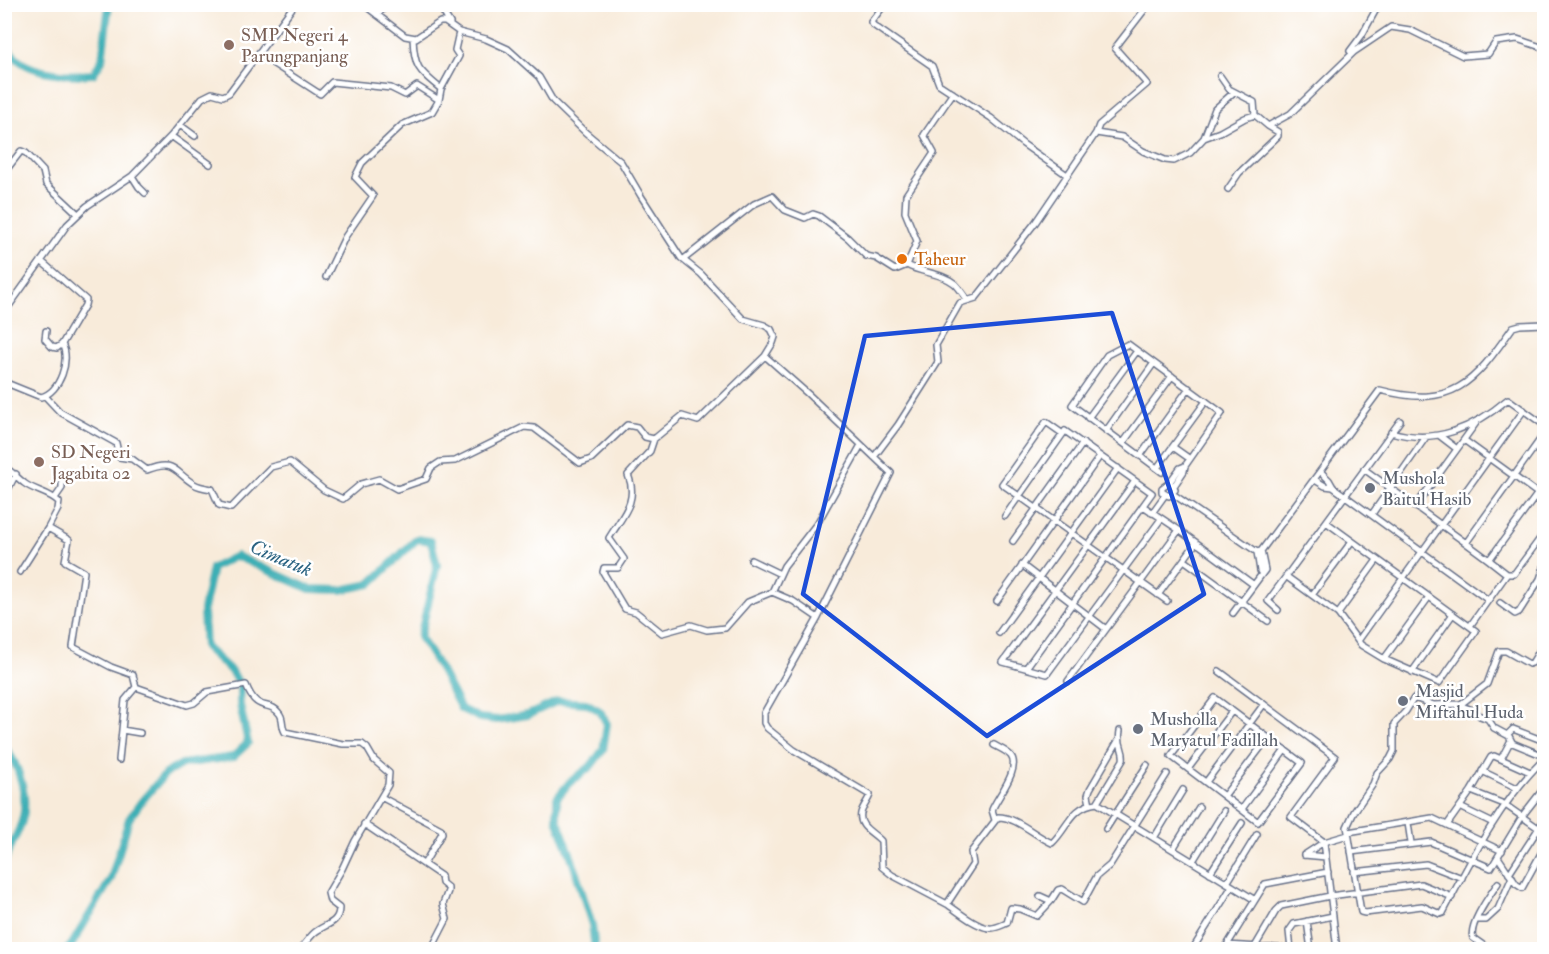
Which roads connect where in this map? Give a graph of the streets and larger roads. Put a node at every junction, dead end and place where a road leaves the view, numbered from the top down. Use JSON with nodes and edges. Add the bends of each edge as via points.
{"nodes":[{"id":1,"x":296,"y":4,"type":"edge"},
{"id":2,"x":363,"y":4,"type":"edge"},
{"id":3,"x":388,"y":4,"type":"edge"},
{"id":4,"x":438,"y":4,"type":"edge"},
{"id":5,"x":885,"y":4,"type":"edge"},
{"id":6,"x":1149,"y":4,"type":"edge"},
{"id":7,"x":1379,"y":4,"type":"edge"},
{"id":8,"x":377,"y":15,"type":"junction"},
{"id":9,"x":452,"y":27,"type":"junction"},
{"id":10,"x":459,"y":32,"type":"junction"},
{"id":11,"x":413,"y":38,"type":"junction"},
{"id":12,"x":1545,"y":48,"type":"edge"},
{"id":13,"x":258,"y":54,"type":"junction"},
{"id":14,"x":1220,"y":76,"type":"dead end"},
{"id":15,"x":1328,"y":77,"type":"junction"},
{"id":16,"x":441,"y":88,"type":"junction"},
{"id":17,"x":1234,"y":92,"type":"junction"},
{"id":18,"x":953,"y":93,"type":"junction"},
{"id":19,"x":439,"y":100,"type":"junction"},
{"id":20,"x":1255,"y":115,"type":"junction"},
{"id":21,"x":180,"y":125,"type":"junction"},
{"id":22,"x":1268,"y":126,"type":"junction"},
{"id":23,"x":1096,"y":133,"type":"junction"},
{"id":24,"x":171,"y":136,"type":"junction"},
{"id":25,"x":195,"y":136,"type":"dead end"},
{"id":26,"x":1204,"y":138,"type":"junction"},
{"id":27,"x":210,"y":164,"type":"dead end"},
{"id":28,"x":4,"y":168,"type":"edge"},
{"id":29,"x":1067,"y":175,"type":"junction"},
{"id":30,"x":132,"y":176,"type":"junction"},
{"id":31,"x":1228,"y":189,"type":"dead end"},
{"id":32,"x":145,"y":193,"type":"dead end"},
{"id":33,"x":78,"y":214,"type":"junction"},
{"id":34,"x":684,"y":259,"type":"junction"},
{"id":35,"x":41,"y":261,"type":"junction"},
{"id":36,"x":907,"y":264,"type":"junction"},
{"id":37,"x":326,"y":277,"type":"dead end"},
{"id":38,"x":967,"y":299,"type":"junction"},
{"id":39,"x":4,"y":313,"type":"edge"},
{"id":40,"x":1545,"y":324,"type":"edge"},
{"id":41,"x":46,"y":331,"type":"dead end"},
{"id":42,"x":62,"y":344,"type":"junction"},
{"id":43,"x":1137,"y":351,"type":"junction"},
{"id":44,"x":765,"y":356,"type":"junction"},
{"id":45,"x":1154,"y":363,"type":"junction"},
{"id":46,"x":1172,"y":376,"type":"junction"},
{"id":47,"x":4,"y":382,"type":"edge"},
{"id":48,"x":1189,"y":388,"type":"junction"},
{"id":49,"x":45,"y":396,"type":"junction"},
{"id":50,"x":1206,"y":401,"type":"junction"},
{"id":51,"x":1524,"y":410,"type":"junction"},
{"id":52,"x":1088,"y":418,"type":"junction"},
{"id":53,"x":1400,"y":421,"type":"dead end"},
{"id":54,"x":1476,"y":423,"type":"junction"},
{"id":55,"x":1545,"y":425,"type":"edge"},
{"id":56,"x":1106,"y":431,"type":"junction"},
{"id":57,"x":1391,"y":432,"type":"junction"},
{"id":58,"x":1063,"y":434,"type":"junction"},
{"id":59,"x":1545,"y":434,"type":"edge"},
{"id":60,"x":1440,"y":436,"type":"junction"},
{"id":61,"x":1426,"y":437,"type":"junction"},
{"id":62,"x":654,"y":439,"type":"junction"},
{"id":63,"x":1464,"y":440,"type":"junction"},
{"id":64,"x":1083,"y":443,"type":"junction"},
{"id":65,"x":1123,"y":443,"type":"junction"},
{"id":66,"x":861,"y":445,"type":"junction"},
{"id":67,"x":1173,"y":447,"type":"junction"},
{"id":68,"x":1457,"y":448,"type":"junction"},
{"id":69,"x":1100,"y":456,"type":"junction"},
{"id":70,"x":1140,"y":456,"type":"junction"},
{"id":71,"x":874,"y":457,"type":"junction"},
{"id":72,"x":1489,"y":458,"type":"junction"},
{"id":73,"x":1190,"y":459,"type":"junction"},
{"id":74,"x":4,"y":467,"type":"edge"},
{"id":75,"x":1118,"y":468,"type":"junction"},
{"id":76,"x":1364,"y":469,"type":"junction"},
{"id":77,"x":1321,"y":472,"type":"junction"},
{"id":78,"x":62,"y":473,"type":"dead end"},
{"id":79,"x":16,"y":474,"type":"junction"},
{"id":80,"x":1514,"y":476,"type":"junction"},
{"id":81,"x":1315,"y":480,"type":"junction"},
{"id":82,"x":1135,"y":481,"type":"junction"},
{"id":83,"x":1171,"y":485,"type":"junction"},
{"id":84,"x":1333,"y":487,"type":"junction"},
{"id":85,"x":1390,"y":488,"type":"junction"},
{"id":86,"x":1541,"y":491,"type":"edge"},
{"id":87,"x":1173,"y":494,"type":"junction"},
{"id":88,"x":1165,"y":495,"type":"junction"},
{"id":89,"x":1019,"y":496,"type":"junction"},
{"id":90,"x":1346,"y":496,"type":"junction"},
{"id":91,"x":4,"y":497,"type":"edge"},
{"id":92,"x":56,"y":498,"type":"junction"},
{"id":93,"x":1545,"y":498,"type":"edge"},
{"id":94,"x":1143,"y":506,"type":"junction"},
{"id":95,"x":1415,"y":507,"type":"junction"},
{"id":96,"x":1036,"y":508,"type":"junction"},
{"id":97,"x":1152,"y":513,"type":"junction"},
{"id":98,"x":1372,"y":514,"type":"junction"},
{"id":99,"x":1005,"y":516,"type":"dead end"},
{"id":100,"x":1161,"y":519,"type":"junction"},
{"id":101,"x":1054,"y":521,"type":"junction"},
{"id":102,"x":1326,"y":522,"type":"junction"},
{"id":103,"x":1441,"y":526,"type":"junction"},
{"id":104,"x":48,"y":528,"type":"junction"},
{"id":105,"x":1179,"y":530,"type":"junction"},
{"id":106,"x":1071,"y":533,"type":"junction"},
{"id":107,"x":1545,"y":533,"type":"edge"},
{"id":108,"x":1013,"y":541,"type":"dead end"},
{"id":109,"x":1352,"y":541,"type":"junction"},
{"id":110,"x":1196,"y":543,"type":"junction"},
{"id":111,"x":1466,"y":543,"type":"junction"},
{"id":112,"x":1088,"y":545,"type":"junction"},
{"id":113,"x":1259,"y":551,"type":"junction"},
{"id":114,"x":1422,"y":552,"type":"junction"},
{"id":115,"x":1106,"y":558,"type":"junction"},
{"id":116,"x":752,"y":560,"type":"dead end"},
{"id":117,"x":1184,"y":560,"type":"junction"},
{"id":118,"x":1377,"y":560,"type":"junction"},
{"id":119,"x":1489,"y":560,"type":"junction"},
{"id":120,"x":1022,"y":565,"type":"junction"},
{"id":121,"x":1545,"y":567,"type":"edge"},
{"id":122,"x":1125,"y":571,"type":"junction"},
{"id":123,"x":20,"y":572,"type":"dead end"},
{"id":124,"x":780,"y":574,"type":"junction"},
{"id":125,"x":1507,"y":574,"type":"junction"},
{"id":126,"x":1287,"y":577,"type":"junction"},
{"id":127,"x":1039,"y":578,"type":"junction"},
{"id":128,"x":1403,"y":578,"type":"junction"},
{"id":129,"x":1140,"y":582,"type":"junction"},
{"id":130,"x":1254,"y":585,"type":"junction"},
{"id":131,"x":1055,"y":590,"type":"junction"},
{"id":132,"x":772,"y":592,"type":"junction"},
{"id":133,"x":1158,"y":595,"type":"junction"},
{"id":134,"x":1312,"y":595,"type":"junction"},
{"id":135,"x":1429,"y":597,"type":"junction"},
{"id":136,"x":1488,"y":600,"type":"junction"},
{"id":137,"x":997,"y":601,"type":"dead end"},
{"id":138,"x":1167,"y":601,"type":"dead end"},
{"id":139,"x":1242,"y":602,"type":"junction"},
{"id":140,"x":1500,"y":603,"type":"dead end"},
{"id":141,"x":1073,"y":604,"type":"junction"},
{"id":142,"x":1278,"y":610,"type":"dead end"},
{"id":143,"x":1233,"y":613,"type":"dead end"},
{"id":144,"x":1338,"y":614,"type":"junction"},
{"id":145,"x":1453,"y":614,"type":"junction"},
{"id":146,"x":1089,"y":616,"type":"junction"},
{"id":147,"x":818,"y":618,"type":"junction"},
{"id":148,"x":1268,"y":621,"type":"dead end"},
{"id":149,"x":1470,"y":626,"type":"junction"},
{"id":150,"x":1106,"y":629,"type":"junction"},
{"id":151,"x":999,"y":633,"type":"dead end"},
{"id":152,"x":1358,"y":641,"type":"junction"},
{"id":153,"x":1545,"y":643,"type":"edge"},
{"id":154,"x":1384,"y":659,"type":"junction"},
{"id":155,"x":1026,"y":669,"type":"junction"},
{"id":156,"x":1219,"y":671,"type":"dead end"},
{"id":157,"x":1412,"y":672,"type":"junction"},
{"id":158,"x":1068,"y":681,"type":"dead end"},
{"id":159,"x":136,"y":687,"type":"junction"},
{"id":160,"x":1264,"y":704,"type":"junction"},
{"id":161,"x":1459,"y":705,"type":"junction"},
{"id":162,"x":1232,"y":711,"type":"junction"},
{"id":163,"x":1250,"y":724,"type":"junction"},
{"id":164,"x":122,"y":730,"type":"junction"},
{"id":165,"x":1120,"y":731,"type":"dead end"},
{"id":166,"x":140,"y":732,"type":"dead end"},
{"id":167,"x":1507,"y":735,"type":"junction"},
{"id":168,"x":1268,"y":738,"type":"junction"},
{"id":169,"x":1118,"y":741,"type":"junction"},
{"id":170,"x":1545,"y":741,"type":"edge"},
{"id":171,"x":1512,"y":742,"type":"junction"},
{"id":172,"x":994,"y":745,"type":"dead end"},
{"id":173,"x":1285,"y":750,"type":"junction"},
{"id":174,"x":1501,"y":759,"type":"junction"},
{"id":175,"x":119,"y":760,"type":"dead end"},
{"id":176,"x":1147,"y":765,"type":"dead end"},
{"id":177,"x":1188,"y":769,"type":"junction"},
{"id":178,"x":1482,"y":771,"type":"junction"},
{"id":179,"x":1530,"y":772,"type":"junction"},
{"id":180,"x":1167,"y":774,"type":"dead end"},
{"id":181,"x":1206,"y":783,"type":"junction"},
{"id":182,"x":1517,"y":788,"type":"junction"},
{"id":183,"x":1545,"y":788,"type":"edge"},
{"id":184,"x":1183,"y":790,"type":"dead end"},
{"id":185,"x":1471,"y":791,"type":"junction"},
{"id":186,"x":1224,"y":796,"type":"junction"},
{"id":187,"x":381,"y":797,"type":"junction"},
{"id":188,"x":1093,"y":803,"type":"junction"},
{"id":189,"x":1504,"y":804,"type":"junction"},
{"id":190,"x":1199,"y":807,"type":"dead end"},
{"id":191,"x":1460,"y":807,"type":"junction"},
{"id":192,"x":1242,"y":809,"type":"junction"},
{"id":193,"x":1224,"y":811,"type":"dead end"},
{"id":194,"x":1115,"y":814,"type":"junction"},
{"id":195,"x":1523,"y":815,"type":"junction"},
{"id":196,"x":995,"y":820,"type":"junction"},
{"id":197,"x":1545,"y":820,"type":"edge"},
{"id":198,"x":1408,"y":823,"type":"junction"},
{"id":199,"x":1493,"y":823,"type":"junction"},
{"id":200,"x":364,"y":824,"type":"junction"},
{"id":201,"x":1242,"y":824,"type":"dead end"},
{"id":202,"x":1447,"y":825,"type":"junction"},
{"id":203,"x":1134,"y":826,"type":"junction"},
{"id":204,"x":1539,"y":827,"type":"junction"},
{"id":205,"x":1106,"y":829,"type":"dead end"},
{"id":206,"x":1545,"y":832,"type":"edge"},
{"id":207,"x":1348,"y":833,"type":"junction"},
{"id":208,"x":1257,"y":834,"type":"dead end"},
{"id":209,"x":1154,"y":838,"type":"junction"},
{"id":210,"x":1482,"y":841,"type":"junction"},
{"id":211,"x":1324,"y":842,"type":"junction"},
{"id":212,"x":1411,"y":843,"type":"junction"},
{"id":213,"x":1545,"y":848,"type":"edge"},
{"id":214,"x":1173,"y":849,"type":"junction"},
{"id":215,"x":1502,"y":851,"type":"junction"},
{"id":216,"x":1351,"y":852,"type":"junction"},
{"id":217,"x":1326,"y":857,"type":"junction"},
{"id":218,"x":1498,"y":857,"type":"junction"},
{"id":219,"x":1472,"y":860,"type":"junction"},
{"id":220,"x":1193,"y":861,"type":"junction"},
{"id":221,"x":424,"y":864,"type":"junction"},
{"id":222,"x":1328,"y":872,"type":"junction"},
{"id":223,"x":1354,"y":872,"type":"junction"},
{"id":224,"x":1210,"y":873,"type":"junction"},
{"id":225,"x":1511,"y":876,"type":"junction"},
{"id":226,"x":1462,"y":878,"type":"junction"},
{"id":227,"x":1498,"y":883,"type":"dead end"},
{"id":228,"x":1229,"y":884,"type":"junction"},
{"id":229,"x":1358,"y":892,"type":"junction"},
{"id":230,"x":1330,"y":896,"type":"junction"},
{"id":231,"x":1040,"y":897,"type":"dead end"},
{"id":232,"x":1452,"y":897,"type":"junction"},
{"id":233,"x":1255,"y":900,"type":"junction"},
{"id":234,"x":1051,"y":901,"type":"junction"},
{"id":235,"x":947,"y":904,"type":"junction"},
{"id":236,"x":1333,"y":916,"type":"junction"},
{"id":237,"x":1477,"y":920,"type":"junction"},
{"id":238,"x":1307,"y":921,"type":"junction"},
{"id":239,"x":1226,"y":947,"type":"edge"},
{"id":240,"x":1254,"y":948,"type":"edge"},
{"id":241,"x":1291,"y":949,"type":"edge"},
{"id":242,"x":300,"y":950,"type":"edge"},
{"id":243,"x":431,"y":950,"type":"edge"},
{"id":244,"x":1192,"y":950,"type":"edge"},
{"id":245,"x":1311,"y":950,"type":"edge"},
{"id":246,"x":1337,"y":950,"type":"edge"},
{"id":247,"x":1484,"y":950,"type":"edge"}],
"edges":[{"from":1,"to":13,"type":"street"},
{"from":2,"to":8,"type":"street"},
{"from":3,"to":8,"type":"street"},
{"from":4,"to":9,"type":"street"},
{"from":5,"to":18,"type":"street","via":[[872,24],[932,66],[938,82]]},
{"from":6,"to":23,"type":"street","via":[[1115,48],[1147,84],[1102,121]]},
{"from":7,"to":15,"type":"street","via":[[1357,43]]},
{"from":8,"to":11,"type":"street"},
{"from":9,"to":10,"type":"street"},
{"from":9,"to":11,"type":"street","via":[[440,22]]},
{"from":10,"to":16,"type":"street","via":[[455,50],[459,56]]},
{"from":10,"to":34,"type":"street","via":[[508,49],[539,77],[553,101],[621,162]]},
{"from":11,"to":16,"type":"street","via":[[414,61]]},
{"from":12,"to":15,"type":"street","via":[[1512,39],[1496,42],[1488,54],[1463,56],[1410,30],[1391,27],[1359,47]]},
{"from":13,"to":19,"type":"street","via":[[320,94],[332,82],[391,88],[405,95],[417,86]]},
{"from":13,"to":21,"type":"street","via":[[229,93],[207,95]]},
{"from":14,"to":17,"type":"street"},
{"from":15,"to":22,"type":"street","via":[[1290,114]]},
{"from":16,"to":19,"type":"street"},
{"from":17,"to":20,"type":"street","via":[[1254,102]]},
{"from":17,"to":26,"type":"street","via":[[1215,110]]},
{"from":18,"to":29,"type":"street"},
{"from":18,"to":36,"type":"street","via":[[924,135],[934,153],[906,195],[905,212],[917,242]]},
{"from":19,"to":37,"type":"street","via":[[432,112],[402,125],[362,162],[355,177],[373,196],[345,237]]},
{"from":20,"to":22,"type":"street"},
{"from":20,"to":26,"type":"street"},
{"from":21,"to":24,"type":"street"},
{"from":21,"to":25,"type":"street"},
{"from":22,"to":31,"type":"street","via":[[1278,136],[1239,172]]},
{"from":23,"to":26,"type":"street","via":[[1122,137],[1143,151],[1170,161],[1186,156]]},
{"from":23,"to":29,"type":"street"},
{"from":24,"to":27,"type":"street"},
{"from":24,"to":30,"type":"street"},
{"from":28,"to":33,"type":"street","via":[[11,167],[21,151],[26,153],[43,171],[46,184]]},
{"from":29,"to":38,"type":"street","via":[[1035,224],[976,298]]},
{"from":30,"to":32,"type":"street"},
{"from":30,"to":33,"type":"street"},
{"from":33,"to":35,"type":"street"},
{"from":34,"to":36,"type":"street","via":[[769,196],[785,210],[805,218],[819,216],[866,256],[895,270]]},
{"from":34,"to":44,"type":"street","via":[[743,319],[771,329],[774,343]]},
{"from":35,"to":39,"type":"street"},
{"from":35,"to":42,"type":"street","via":[[86,301]]},
{"from":36,"to":38,"type":"street","via":[[956,284]]},
{"from":38,"to":71,"type":"street","via":[[960,303],[936,345],[938,362],[928,379]]},
{"from":40,"to":77,"type":"street","via":[[1513,327],[1476,376],[1459,388],[1444,394],[1412,397],[1380,390]]},
{"from":41,"to":42,"type":"street","via":[[45,339],[52,348]]},
{"from":42,"to":49,"type":"street","via":[[66,355],[62,375]]},
{"from":43,"to":45,"type":"street"},
{"from":43,"to":52,"type":"street"},
{"from":43,"to":52,"type":"street","via":[[1128,344],[1107,355],[1100,364],[1072,403]]},
{"from":44,"to":62,"type":"street","via":[[698,421],[682,417]]},
{"from":44,"to":66,"type":"street"},
{"from":45,"to":46,"type":"street"},
{"from":45,"to":56,"type":"street"},
{"from":46,"to":48,"type":"street"},
{"from":46,"to":65,"type":"street"},
{"from":47,"to":49,"type":"street"},
{"from":48,"to":50,"type":"street"},
{"from":48,"to":70,"type":"street"},
{"from":49,"to":62,"type":"street","via":[[60,412],[116,443],[119,457],[132,459],[147,470],[173,466],[195,485],[212,489],[219,505],[231,508],[271,466],[290,462],[324,490],[343,499],[361,484],[379,479],[398,489],[426,479],[431,468],[440,462],[455,461],[524,427],[534,428],[580,463],[591,459],[627,425]]},
{"from":50,"to":67,"type":"street"},
{"from":50,"to":73,"type":"street","via":[[1222,415]]},
{"from":51,"to":54,"type":"street","via":[[1508,399]]},
{"from":51,"to":55,"type":"street"},
{"from":51,"to":72,"type":"street"},
{"from":52,"to":56,"type":"street"},
{"from":53,"to":57,"type":"street"},
{"from":54,"to":60,"type":"street"},
{"from":54,"to":63,"type":"street"},
{"from":56,"to":65,"type":"street"},
{"from":57,"to":61,"type":"street"},
{"from":57,"to":76,"type":"street"},
{"from":58,"to":64,"type":"street","via":[[1065,431]]},
{"from":58,"to":89,"type":"street"},
{"from":58,"to":89,"type":"street","via":[[1046,422],[1002,484]]},
{"from":59,"to":80,"type":"street"},
{"from":60,"to":61,"type":"street"},
{"from":60,"to":68,"type":"street"},
{"from":61,"to":85,"type":"street"},
{"from":62,"to":132,"type":"street","via":[[650,451],[628,475],[633,486],[632,500],[609,538],[624,559],[618,568],[604,568],[603,572],[625,609],[636,612],[662,633],[691,625],[707,630],[725,628],[748,602]]},
{"from":63,"to":68,"type":"street"},
{"from":63,"to":72,"type":"street"},
{"from":64,"to":69,"type":"street"},
{"from":64,"to":96,"type":"street"},
{"from":65,"to":70,"type":"street"},
{"from":66,"to":71,"type":"street"},
{"from":66,"to":124,"type":"street","via":[[818,522]]},
{"from":67,"to":70,"type":"street","via":[[1159,470]]},
{"from":67,"to":73,"type":"street"},
{"from":68,"to":95,"type":"street"},
{"from":69,"to":75,"type":"street"},
{"from":69,"to":101,"type":"street"},
{"from":71,"to":147,"type":"street","via":[[891,474]]},
{"from":72,"to":80,"type":"street"},
{"from":72,"to":103,"type":"street"},
{"from":73,"to":83,"type":"street"},
{"from":74,"to":79,"type":"street"},
{"from":75,"to":82,"type":"street"},
{"from":75,"to":106,"type":"street"},
{"from":76,"to":85,"type":"street"},
{"from":76,"to":90,"type":"street"},
{"from":77,"to":81,"type":"street"},
{"from":77,"to":84,"type":"street"},
{"from":78,"to":92,"type":"street","via":[[62,488]]},
{"from":79,"to":91,"type":"street"},
{"from":79,"to":92,"type":"street","via":[[26,484]]},
{"from":80,"to":86,"type":"street"},
{"from":80,"to":111,"type":"street"},
{"from":81,"to":84,"type":"street"},
{"from":81,"to":113,"type":"street"},
{"from":82,"to":94,"type":"street","via":[[1152,493]]},
{"from":82,"to":112,"type":"street"},
{"from":83,"to":87,"type":"street"},
{"from":83,"to":88,"type":"street","via":[[1162,488]]},
{"from":84,"to":90,"type":"street"},
{"from":85,"to":95,"type":"street"},
{"from":85,"to":98,"type":"street"},
{"from":86,"to":93,"type":"street"},
{"from":86,"to":119,"type":"street"},
{"from":87,"to":88,"type":"street"},
{"from":87,"to":113,"type":"street"},
{"from":88,"to":97,"type":"street"},
{"from":89,"to":96,"type":"street"},
{"from":89,"to":99,"type":"street"},
{"from":90,"to":98,"type":"street"},
{"from":90,"to":102,"type":"street"},
{"from":92,"to":104,"type":"street","via":[[59,506]]},
{"from":94,"to":97,"type":"street"},
{"from":94,"to":115,"type":"street"},
{"from":95,"to":103,"type":"street"},
{"from":96,"to":101,"type":"street"},
{"from":96,"to":108,"type":"street"},
{"from":97,"to":100,"type":"street"},
{"from":98,"to":114,"type":"street"},
{"from":100,"to":105,"type":"street"},
{"from":100,"to":122,"type":"street"},
{"from":101,"to":106,"type":"street"},
{"from":101,"to":120,"type":"street"},
{"from":102,"to":109,"type":"street"},
{"from":102,"to":126,"type":"street"},
{"from":103,"to":111,"type":"street"},
{"from":103,"to":114,"type":"street"},
{"from":104,"to":123,"type":"street"},
{"from":104,"to":159,"type":"street","via":[[69,540],[65,561],[84,572],[72,646],[133,675]]},
{"from":105,"to":110,"type":"street"},
{"from":105,"to":129,"type":"street"},
{"from":106,"to":112,"type":"street"},
{"from":106,"to":127,"type":"street"},
{"from":107,"to":125,"type":"street","via":[[1514,574]]},
{"from":109,"to":118,"type":"street"},
{"from":109,"to":134,"type":"street"},
{"from":110,"to":117,"type":"street"},
{"from":110,"to":130,"type":"street"},
{"from":111,"to":119,"type":"street"},
{"from":112,"to":115,"type":"street"},
{"from":112,"to":131,"type":"street"},
{"from":113,"to":130,"type":"street","via":[[1265,570]]},
{"from":114,"to":128,"type":"street"},
{"from":114,"to":136,"type":"street"},
{"from":115,"to":122,"type":"street"},
{"from":115,"to":141,"type":"street"},
{"from":116,"to":124,"type":"street"},
{"from":117,"to":133,"type":"street"},
{"from":117,"to":139,"type":"street"},
{"from":118,"to":128,"type":"street"},
{"from":118,"to":144,"type":"street"},
{"from":119,"to":125,"type":"street"},
{"from":120,"to":127,"type":"street"},
{"from":120,"to":137,"type":"street"},
{"from":121,"to":140,"type":"street","via":[[1519,612],[1515,614]]},
{"from":122,"to":129,"type":"street"},
{"from":122,"to":146,"type":"street"},
{"from":124,"to":132,"type":"street"},
{"from":125,"to":136,"type":"street"},
{"from":126,"to":134,"type":"street"},
{"from":126,"to":142,"type":"street","via":[[1268,601]]},
{"from":127,"to":131,"type":"street"},
{"from":127,"to":151,"type":"street"},
{"from":128,"to":135,"type":"street"},
{"from":128,"to":152,"type":"street"},
{"from":129,"to":133,"type":"street"},
{"from":129,"to":150,"type":"street"},
{"from":130,"to":139,"type":"street"},
{"from":131,"to":141,"type":"street"},
{"from":131,"to":155,"type":"street","via":[[1003,662]]},
{"from":132,"to":147,"type":"street"},
{"from":133,"to":138,"type":"street"},
{"from":134,"to":144,"type":"street"},
{"from":135,"to":145,"type":"street"},
{"from":135,"to":154,"type":"street"},
{"from":136,"to":149,"type":"street"},
{"from":139,"to":143,"type":"street"},
{"from":139,"to":148,"type":"street"},
{"from":141,"to":146,"type":"street"},
{"from":141,"to":155,"type":"street"},
{"from":144,"to":152,"type":"street"},
{"from":145,"to":149,"type":"street"},
{"from":145,"to":157,"type":"street"},
{"from":146,"to":150,"type":"street"},
{"from":146,"to":155,"type":"street","via":[[1047,674]]},
{"from":147,"to":235,"type":"street","via":[[764,713],[764,723],[794,750],[868,792],[862,822],[881,841],[882,867]]},
{"from":149,"to":157,"type":"street","via":[[1475,633],[1439,683]]},
{"from":150,"to":158,"type":"street"},
{"from":152,"to":154,"type":"street"},
{"from":153,"to":161,"type":"street","via":[[1529,664],[1499,651],[1487,684]]},
{"from":154,"to":157,"type":"street"},
{"from":156,"to":160,"type":"street"},
{"from":159,"to":164,"type":"street","via":[[125,700]]},
{"from":159,"to":187,"type":"street","via":[[189,705],[207,692],[246,685],[254,700],[278,711],[286,732],[365,746],[389,773]]},
{"from":160,"to":163,"type":"street"},
{"from":160,"to":211,"type":"street","via":[[1335,757],[1291,817]]},
{"from":161,"to":167,"type":"street","via":[[1476,711]]},
{"from":161,"to":207,"type":"street","via":[[1434,705],[1414,698],[1394,724],[1394,751],[1354,812]]},
{"from":162,"to":163,"type":"street"},
{"from":162,"to":177,"type":"street"},
{"from":162,"to":177,"type":"street","via":[[1215,698],[1177,748],[1171,756]]},
{"from":163,"to":168,"type":"street"},
{"from":163,"to":181,"type":"street"},
{"from":164,"to":166,"type":"street"},
{"from":164,"to":175,"type":"street"},
{"from":165,"to":169,"type":"street"},
{"from":167,"to":170,"type":"street","via":[[1513,729]]},
{"from":167,"to":171,"type":"street"},
{"from":168,"to":173,"type":"street"},
{"from":168,"to":186,"type":"street"},
{"from":169,"to":188,"type":"street","via":[[1090,789]]},
{"from":169,"to":188,"type":"street","via":[[1123,760]]},
{"from":171,"to":174,"type":"street"},
{"from":171,"to":179,"type":"street","via":[[1544,756]]},
{"from":172,"to":196,"type":"street","via":[[1013,761],[1012,774],[992,810]]},
{"from":173,"to":192,"type":"street"},
{"from":173,"to":192,"type":"street","via":[[1302,764],[1258,822]]},
{"from":174,"to":178,"type":"street","via":[[1492,756]]},
{"from":174,"to":179,"type":"street"},
{"from":176,"to":194,"type":"street"},
{"from":177,"to":181,"type":"street"},
{"from":178,"to":182,"type":"street"},
{"from":178,"to":185,"type":"street"},
{"from":179,"to":182,"type":"street"},
{"from":180,"to":203,"type":"street"},
{"from":181,"to":186,"type":"street"},
{"from":182,"to":189,"type":"street"},
{"from":183,"to":195,"type":"street"},
{"from":184,"to":209,"type":"street"},
{"from":185,"to":189,"type":"street"},
{"from":185,"to":191,"type":"street"},
{"from":186,"to":192,"type":"street"},
{"from":187,"to":200,"type":"street"},
{"from":187,"to":221,"type":"street","via":[[441,829]]},
{"from":188,"to":194,"type":"street"},
{"from":188,"to":196,"type":"street","via":[[1072,814],[1052,843],[1005,818]]},
{"from":189,"to":195,"type":"street"},
{"from":189,"to":199,"type":"street"},
{"from":190,"to":214,"type":"street"},
{"from":191,"to":199,"type":"street"},
{"from":191,"to":202,"type":"street"},
{"from":193,"to":220,"type":"street"},
{"from":194,"to":203,"type":"street"},
{"from":194,"to":205,"type":"street"},
{"from":195,"to":204,"type":"street"},
{"from":195,"to":215,"type":"street"},
{"from":196,"to":235,"type":"street","via":[[971,852],[973,864]]},
{"from":197,"to":204,"type":"street"},
{"from":198,"to":202,"type":"street","via":[[1432,819]]},
{"from":198,"to":207,"type":"street"},
{"from":198,"to":212,"type":"street"},
{"from":199,"to":210,"type":"street"},
{"from":200,"to":221,"type":"street"},
{"from":200,"to":242,"type":"street","via":[[328,893],[330,901],[339,908],[338,917],[314,933]]},
{"from":201,"to":224,"type":"street"},
{"from":202,"to":210,"type":"street"},
{"from":203,"to":209,"type":"street"},
{"from":203,"to":234,"type":"street","via":[[1083,902],[1060,889]]},
{"from":204,"to":206,"type":"street"},
{"from":204,"to":225,"type":"street"},
{"from":207,"to":211,"type":"street"},
{"from":207,"to":216,"type":"street"},
{"from":208,"to":228,"type":"street"},
{"from":209,"to":214,"type":"street"},
{"from":210,"to":215,"type":"street"},
{"from":210,"to":219,"type":"street"},
{"from":211,"to":217,"type":"street"},
{"from":211,"to":217,"type":"street","via":[[1304,855]]},
{"from":212,"to":216,"type":"street"},
{"from":212,"to":219,"type":"street","via":[[1431,842]]},
{"from":213,"to":225,"type":"street","via":[[1523,886],[1520,888]]},
{"from":214,"to":220,"type":"street"},
{"from":215,"to":218,"type":"street"},
{"from":216,"to":223,"type":"street"},
{"from":217,"to":222,"type":"street"},
{"from":218,"to":219,"type":"street","via":[[1489,868]]},
{"from":218,"to":225,"type":"street"},
{"from":219,"to":226,"type":"street"},
{"from":220,"to":224,"type":"street"},
{"from":221,"to":243,"type":"street","via":[[441,876],[448,889],[443,904],[447,919]]},
{"from":222,"to":230,"type":"street"},
{"from":222,"to":233,"type":"street","via":[[1265,884]]},
{"from":223,"to":226,"type":"street","via":[[1426,864]]},
{"from":223,"to":229,"type":"street"},
{"from":224,"to":228,"type":"street"},
{"from":225,"to":237,"type":"street","via":[[1498,909],[1486,920]]},
{"from":226,"to":232,"type":"street"},
{"from":227,"to":237,"type":"street"},
{"from":228,"to":233,"type":"street"},
{"from":228,"to":244,"type":"street"},
{"from":229,"to":230,"type":"street"},
{"from":229,"to":232,"type":"street","via":[[1421,884]]},
{"from":229,"to":232,"type":"street","via":[[1361,912],[1365,913],[1422,906],[1440,914]]},
{"from":230,"to":236,"type":"street"},
{"from":230,"to":240,"type":"street","via":[[1281,906]]},
{"from":231,"to":234,"type":"street"},
{"from":233,"to":239,"type":"street"},
{"from":234,"to":235,"type":"street","via":[[1037,916],[1011,908],[1008,923],[992,928]]},
{"from":236,"to":238,"type":"street"},
{"from":236,"to":246,"type":"street"},
{"from":237,"to":247,"type":"street","via":[[1471,934]]},
{"from":238,"to":241,"type":"street","via":[[1290,928]]},
{"from":238,"to":245,"type":"street"},
{"from":239,"to":240,"type":"street"},
{"from":240,"to":241,"type":"street"}]}
